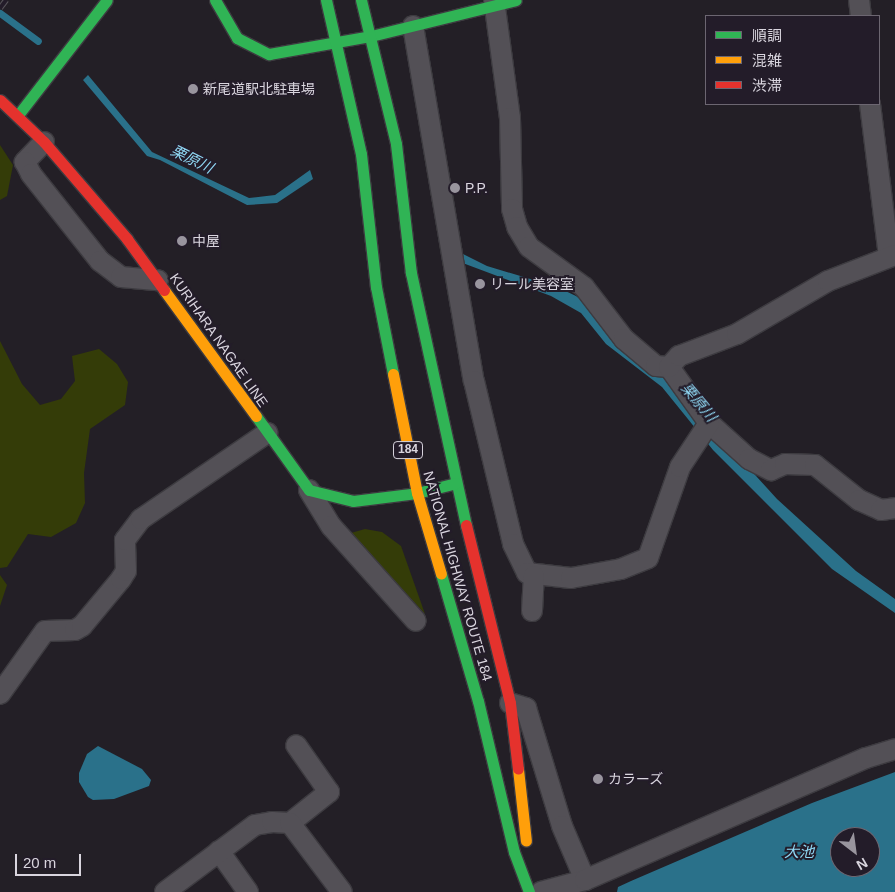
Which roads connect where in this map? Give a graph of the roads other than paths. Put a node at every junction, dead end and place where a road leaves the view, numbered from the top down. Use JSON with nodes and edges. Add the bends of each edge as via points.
{"nodes":[{"id":1,"x":108,"y":0,"type":"edge"},
{"id":2,"x":215,"y":0,"type":"edge"},
{"id":3,"x":326,"y":0,"type":"edge"},
{"id":4,"x":362,"y":0,"type":"edge"},
{"id":5,"x":516,"y":0,"type":"edge"},
{"id":6,"x":859,"y":0,"type":"edge"},
{"id":7,"x":495,"y":2,"type":"edge"},
{"id":8,"x":861,"y":15,"type":"edge"},
{"id":9,"x":413,"y":26,"type":"junction"},
{"id":10,"x":370,"y":36,"type":"junction"},
{"id":11,"x":337,"y":43,"type":"junction"},
{"id":12,"x":0,"y":100,"type":"edge"},
{"id":13,"x":870,"y":105,"type":"edge"},
{"id":14,"x":18,"y":115,"type":"junction"},
{"id":15,"x":44,"y":142,"type":"junction"},
{"id":16,"x":892,"y":256,"type":"edge"},
{"id":17,"x":158,"y":280,"type":"junction"},
{"id":18,"x":669,"y":367,"type":"junction"},
{"id":19,"x":704,"y":428,"type":"junction"},
{"id":20,"x":267,"y":433,"type":"junction"},
{"id":21,"x":456,"y":483,"type":"junction"},
{"id":22,"x":309,"y":490,"type":"junction"},
{"id":23,"x":417,"y":493,"type":"junction"},
{"id":24,"x":895,"y":508,"type":"edge"},
{"id":25,"x":534,"y":576,"type":"junction"},
{"id":26,"x":532,"y":611,"type":"dead end"},
{"id":27,"x":416,"y":621,"type":"dead end"},
{"id":28,"x":0,"y":694,"type":"edge"},
{"id":29,"x":510,"y":703,"type":"junction"},
{"id":30,"x":296,"y":745,"type":"dead end"},
{"id":31,"x":895,"y":749,"type":"edge"},
{"id":32,"x":290,"y":823,"type":"junction"},
{"id":33,"x":218,"y":851,"type":"junction"},
{"id":34,"x":585,"y":880,"type":"junction"},
{"id":35,"x":165,"y":892,"type":"edge"},
{"id":36,"x":248,"y":892,"type":"edge"},
{"id":37,"x":342,"y":892,"type":"edge"},
{"id":38,"x":530,"y":892,"type":"edge"},
{"id":39,"x":541,"y":892,"type":"edge"}],
"edges":[{"from":1,"to":14,"type":"main road"},
{"from":2,"to":11,"type":"main road","via":[[237,38],[269,54]]},
{"from":3,"to":11,"type":"main road","name":"NATIONAL HIGHWAY ROUTE 184","number":"184"},
{"from":4,"to":10,"type":"main road","name":"NATIONAL HIGHWAY ROUTE 184","number":"184"},
{"from":5,"to":7,"type":"main road"},
{"from":6,"to":8,"type":"street"},
{"from":7,"to":9,"type":"main road"},
{"from":7,"to":18,"type":"street","via":[[510,118],[512,209],[517,227],[536,253],[584,287],[624,339],[656,366]]},
{"from":9,"to":10,"type":"main road"},
{"from":9,"to":25,"type":"street","via":[[474,381],[513,544],[526,573]]},
{"from":10,"to":11,"type":"main road"},
{"from":10,"to":21,"type":"main road","name":"NATIONAL HIGHWAY ROUTE 184","number":"184","via":[[396,144],[410,272]]},
{"from":11,"to":23,"type":"main road","name":"NATIONAL HIGHWAY ROUTE 184","number":"184","via":[[361,154],[376,287]]},
{"from":12,"to":14,"type":"main road","name":"KURIHARA NAGAE LINE"},
{"from":13,"to":16,"type":"street"},
{"from":14,"to":15,"type":"main road","name":"KURIHARA NAGAE LINE"},
{"from":15,"to":17,"type":"main road","name":"KURIHARA NAGAE LINE"},
{"from":15,"to":17,"type":"street","via":[[25,162],[100,261],[121,277]]},
{"from":16,"to":18,"type":"street","via":[[828,281],[737,334],[679,356]]},
{"from":17,"to":20,"type":"main road","name":"KURIHARA NAGAE LINE"},
{"from":18,"to":19,"type":"street"},
{"from":19,"to":24,"type":"street","via":[[749,459],[772,470],[784,464],[815,465],[859,500],[881,510]]},
{"from":19,"to":25,"type":"street","via":[[680,467],[648,558],[621,569],[570,578]]},
{"from":20,"to":22,"type":"main road","name":"KURIHARA NAGAE LINE"},
{"from":20,"to":28,"type":"street","via":[[142,519],[125,540],[126,570],[82,626],[76,630],[45,631]]},
{"from":21,"to":23,"type":"main road"},
{"from":21,"to":29,"type":"main road","name":"NATIONAL HIGHWAY ROUTE 184","number":"184"},
{"from":22,"to":23,"type":"main road","via":[[353,500]]},
{"from":22,"to":27,"type":"street","via":[[332,526]]},
{"from":23,"to":38,"type":"main road","name":"NATIONAL HIGHWAY ROUTE 184","number":"184","via":[[478,701],[514,852]]},
{"from":25,"to":26,"type":"street"},
{"from":29,"to":34,"type":"street","via":[[526,708],[562,826]]},
{"from":29,"to":38,"type":"main road","name":"NATIONAL HIGHWAY ROUTE 184","number":"184"},
{"from":30,"to":32,"type":"street","via":[[329,792]]},
{"from":31,"to":34,"type":"street","via":[[847,766]]},
{"from":32,"to":33,"type":"street","via":[[255,825]]},
{"from":32,"to":37,"type":"street"},
{"from":33,"to":35,"type":"street"},
{"from":33,"to":36,"type":"street"},
{"from":34,"to":39,"type":"street"}]}
